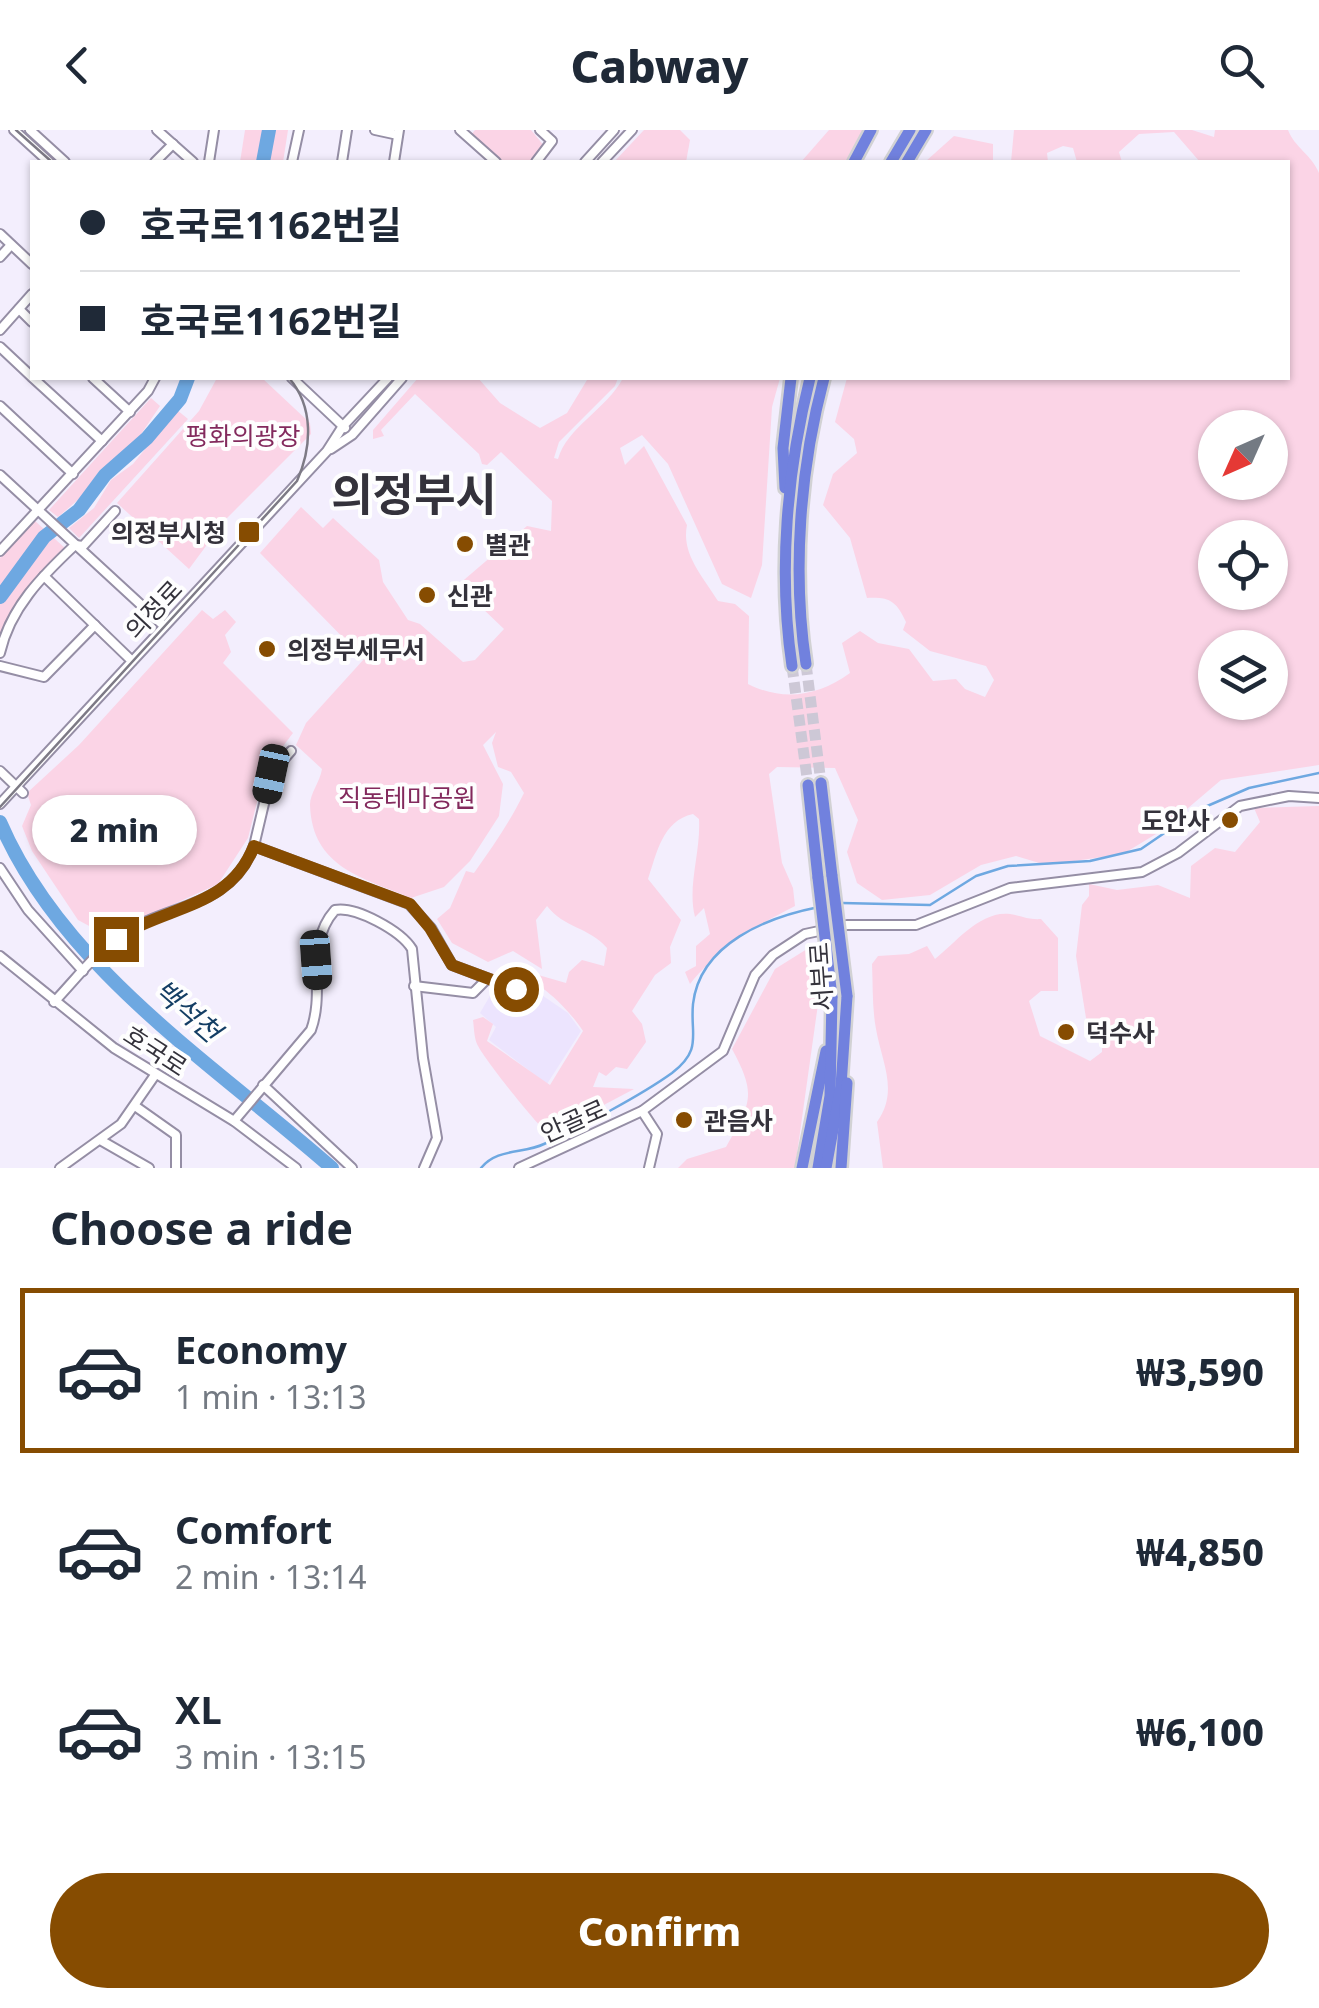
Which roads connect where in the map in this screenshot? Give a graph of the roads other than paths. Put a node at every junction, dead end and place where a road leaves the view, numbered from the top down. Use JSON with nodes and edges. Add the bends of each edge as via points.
{"nodes":[{"id":1,"x":14,"y":130,"type":"edge"},
{"id":2,"x":30,"y":130,"type":"edge"},
{"id":3,"x":157,"y":130,"type":"edge"},
{"id":4,"x":214,"y":130,"type":"edge"},
{"id":5,"x":299,"y":130,"type":"edge"},
{"id":6,"x":347,"y":130,"type":"edge"},
{"id":7,"x":374,"y":130,"type":"edge"},
{"id":8,"x":461,"y":130,"type":"edge"},
{"id":9,"x":540,"y":130,"type":"edge"},
{"id":10,"x":614,"y":130,"type":"edge"},
{"id":11,"x":628,"y":130,"type":"edge"},
{"id":12,"x":871,"y":130,"type":"edge"},
{"id":13,"x":910,"y":130,"type":"edge"},
{"id":14,"x":926,"y":130,"type":"edge"},
{"id":15,"x":399,"y":132,"type":"edge"},
{"id":16,"x":173,"y":144,"type":"junction"},
{"id":17,"x":48,"y":160,"type":"edge"},
{"id":18,"x":63,"y":160,"type":"edge"},
{"id":19,"x":158,"y":160,"type":"edge"},
{"id":20,"x":191,"y":160,"type":"edge"},
{"id":21,"x":208,"y":160,"type":"edge"},
{"id":22,"x":292,"y":160,"type":"edge"},
{"id":23,"x":342,"y":160,"type":"edge"},
{"id":24,"x":394,"y":160,"type":"edge"},
{"id":25,"x":494,"y":160,"type":"edge"},
{"id":26,"x":538,"y":160,"type":"edge"},
{"id":27,"x":587,"y":160,"type":"edge"},
{"id":28,"x":604,"y":160,"type":"edge"},
{"id":29,"x":855,"y":160,"type":"edge"},
{"id":30,"x":892,"y":160,"type":"edge"},
{"id":31,"x":908,"y":160,"type":"edge"},
{"id":32,"x":0,"y":234,"type":"edge"},
{"id":33,"x":12,"y":245,"type":"junction"},
{"id":34,"x":0,"y":257,"type":"edge"},
{"id":35,"x":30,"y":262,"type":"edge"},
{"id":36,"x":30,"y":296,"type":"edge"},
{"id":37,"x":19,"y":309,"type":"junction"},
{"id":38,"x":30,"y":320,"type":"edge"},
{"id":39,"x":0,"y":330,"type":"edge"},
{"id":40,"x":0,"y":347,"type":"edge"},
{"id":41,"x":30,"y":374,"type":"edge"},
{"id":42,"x":36,"y":380,"type":"edge"},
{"id":43,"x":95,"y":380,"type":"edge"},
{"id":44,"x":153,"y":380,"type":"edge"},
{"id":45,"x":294,"y":380,"type":"edge"},
{"id":46,"x":386,"y":380,"type":"edge"},
{"id":47,"x":400,"y":380,"type":"edge"},
{"id":48,"x":791,"y":380,"type":"edge"},
{"id":49,"x":810,"y":380,"type":"edge"},
{"id":50,"x":824,"y":380,"type":"edge"},
{"id":51,"x":0,"y":406,"type":"edge"},
{"id":52,"x":130,"y":412,"type":"junction"},
{"id":53,"x":343,"y":426,"type":"junction"},
{"id":54,"x":352,"y":435,"type":"junction"},
{"id":55,"x":102,"y":441,"type":"junction"},
{"id":56,"x":327,"y":451,"type":"junction"},
{"id":57,"x":0,"y":474,"type":"edge"},
{"id":58,"x":73,"y":474,"type":"junction"},
{"id":59,"x":115,"y":510,"type":"dead end"},
{"id":60,"x":39,"y":512,"type":"junction"},
{"id":61,"x":788,"y":530,"type":"junction"},
{"id":62,"x":74,"y":545,"type":"junction"},
{"id":63,"x":0,"y":551,"type":"edge"},
{"id":64,"x":44,"y":576,"type":"junction"},
{"id":65,"x":95,"y":625,"type":"junction"},
{"id":66,"x":164,"y":626,"type":"junction"},
{"id":67,"x":0,"y":653,"type":"edge"},
{"id":68,"x":132,"y":661,"type":"junction"},
{"id":69,"x":0,"y":666,"type":"edge"},
{"id":70,"x":290,"y":751,"type":"dead end"},
{"id":71,"x":0,"y":771,"type":"edge"},
{"id":72,"x":20,"y":790,"type":"junction"},
{"id":73,"x":1319,"y":798,"type":"edge"},
{"id":74,"x":0,"y":804,"type":"edge"},
{"id":75,"x":254,"y":846,"type":"junction"},
{"id":76,"x":0,"y":868,"type":"edge"},
{"id":77,"x":0,"y":956,"type":"edge"},
{"id":78,"x":83,"y":971,"type":"junction"},
{"id":79,"x":487,"y":979,"type":"junction"},
{"id":80,"x":414,"y":986,"type":"junction"},
{"id":81,"x":516,"y":989,"type":"dead end"},
{"id":82,"x":54,"y":1002,"type":"junction"},
{"id":83,"x":832,"y":1022,"type":"junction"},
{"id":84,"x":846,"y":1041,"type":"junction"},
{"id":85,"x":155,"y":1075,"type":"junction"},
{"id":86,"x":260,"y":1089,"type":"junction"},
{"id":87,"x":135,"y":1106,"type":"junction"},
{"id":88,"x":642,"y":1111,"type":"junction"},
{"id":89,"x":234,"y":1121,"type":"junction"},
{"id":90,"x":102,"y":1141,"type":"junction"},
{"id":91,"x":291,"y":1166,"type":"edge"},
{"id":92,"x":60,"y":1168,"type":"edge"},
{"id":93,"x":149,"y":1168,"type":"edge"},
{"id":94,"x":176,"y":1168,"type":"edge"},
{"id":95,"x":352,"y":1168,"type":"edge"},
{"id":96,"x":424,"y":1168,"type":"edge"},
{"id":97,"x":518,"y":1168,"type":"edge"},
{"id":98,"x":649,"y":1168,"type":"edge"},
{"id":99,"x":802,"y":1168,"type":"edge"},
{"id":100,"x":818,"y":1168,"type":"edge"},
{"id":101,"x":826,"y":1168,"type":"edge"},
{"id":102,"x":841,"y":1168,"type":"edge"}],
"edges":[{"from":1,"to":17,"type":"street"},
{"from":2,"to":18,"type":"street"},
{"from":3,"to":16,"type":"street"},
{"from":4,"to":21,"type":"street"},
{"from":5,"to":22,"type":"street"},
{"from":6,"to":23,"type":"street"},
{"from":7,"to":15,"type":"street"},
{"from":8,"to":25,"type":"street"},
{"from":9,"to":26,"type":"street","via":[[552,141]]},
{"from":10,"to":27,"type":"street"},
{"from":11,"to":28,"type":"street"},
{"from":12,"to":29,"type":"highway"},
{"from":13,"to":30,"type":"highway"},
{"from":14,"to":31,"type":"highway"},
{"from":15,"to":24,"type":"street"},
{"from":16,"to":19,"type":"street"},
{"from":16,"to":20,"type":"street"},
{"from":32,"to":33,"type":"street"},
{"from":33,"to":34,"type":"street"},
{"from":33,"to":35,"type":"street"},
{"from":36,"to":37,"type":"street"},
{"from":37,"to":38,"type":"street"},
{"from":37,"to":39,"type":"street"},
{"from":40,"to":41,"type":"street"},
{"from":42,"to":55,"type":"street"},
{"from":43,"to":52,"type":"street"},
{"from":44,"to":52,"type":"street"},
{"from":45,"to":53,"type":"street"},
{"from":46,"to":53,"type":"street","name":"의정로"},
{"from":47,"to":54,"type":"street","name":"의정로"},
{"from":48,"to":61,"type":"highway","via":[[783,448]]},
{"from":49,"to":61,"type":"highway"},
{"from":50,"to":61,"type":"highway","via":[[800,548],[799,665],[786,596]]},
{"from":51,"to":58,"type":"street"},
{"from":52,"to":55,"type":"street"},
{"from":53,"to":54,"type":"street"},
{"from":53,"to":56,"type":"street","name":"의정로"},
{"from":54,"to":56,"type":"street","name":"의정로"},
{"from":55,"to":58,"type":"street"},
{"from":56,"to":66,"type":"street","name":"의정로"},
{"from":57,"to":60,"type":"street"},
{"from":58,"to":60,"type":"street"},
{"from":59,"to":62,"type":"street","via":[[83,546]]},
{"from":60,"to":62,"type":"street"},
{"from":60,"to":63,"type":"street"},
{"from":62,"to":64,"type":"street"},
{"from":62,"to":66,"type":"street"},
{"from":64,"to":65,"type":"street"},
{"from":64,"to":67,"type":"street","via":[[14,613]]},
{"from":65,"to":68,"type":"street"},
{"from":65,"to":69,"type":"street","via":[[44,677]]},
{"from":66,"to":68,"type":"street","name":"의정로"},
{"from":68,"to":72,"type":"street","name":"의정로"},
{"from":70,"to":75,"type":"street","via":[[271,774]]},
{"from":71,"to":72,"type":"street"},
{"from":72,"to":74,"type":"street","name":"의정로"},
{"from":73,"to":88,"type":"street","via":[[1288,796],[1240,806],[1142,872],[1010,888],[916,925],[847,925],[805,934],[755,975],[723,1052]]},
{"from":75,"to":78,"type":"street","via":[[226,890],[127,931]]},
{"from":75,"to":79,"type":"street","via":[[410,904],[452,965]]},
{"from":76,"to":78,"type":"street"},
{"from":77,"to":82,"type":"street","name":"호국로"},
{"from":78,"to":82,"type":"street"},
{"from":79,"to":80,"type":"street","via":[[472,993]]},
{"from":79,"to":81,"type":"street"},
{"from":80,"to":86,"type":"street","via":[[408,941],[345,908],[335,910],[320,934],[312,1030]]},
{"from":80,"to":96,"type":"street","via":[[437,1138]]},
{"from":82,"to":85,"type":"street","name":"호국로"},
{"from":83,"to":84,"type":"highway","name":"서부로","bridge":true,"via":[[814,784],[847,996]]},
{"from":83,"to":99,"type":"highway"},
{"from":83,"to":100,"type":"highway","name":"서부로","via":[[830,1096]]},
{"from":84,"to":101,"type":"highway","name":"서부로"},
{"from":84,"to":102,"type":"highway"},
{"from":85,"to":87,"type":"street"},
{"from":85,"to":89,"type":"street","name":"호국로"},
{"from":86,"to":89,"type":"street"},
{"from":86,"to":95,"type":"street"},
{"from":87,"to":90,"type":"street"},
{"from":87,"to":94,"type":"street","via":[[176,1135]]},
{"from":88,"to":97,"type":"street","name":"안골로"},
{"from":88,"to":98,"type":"street","name":"안골로","via":[[657,1134]]},
{"from":89,"to":91,"type":"street","name":"호국로"},
{"from":90,"to":92,"type":"street"},
{"from":90,"to":93,"type":"street"}]}
